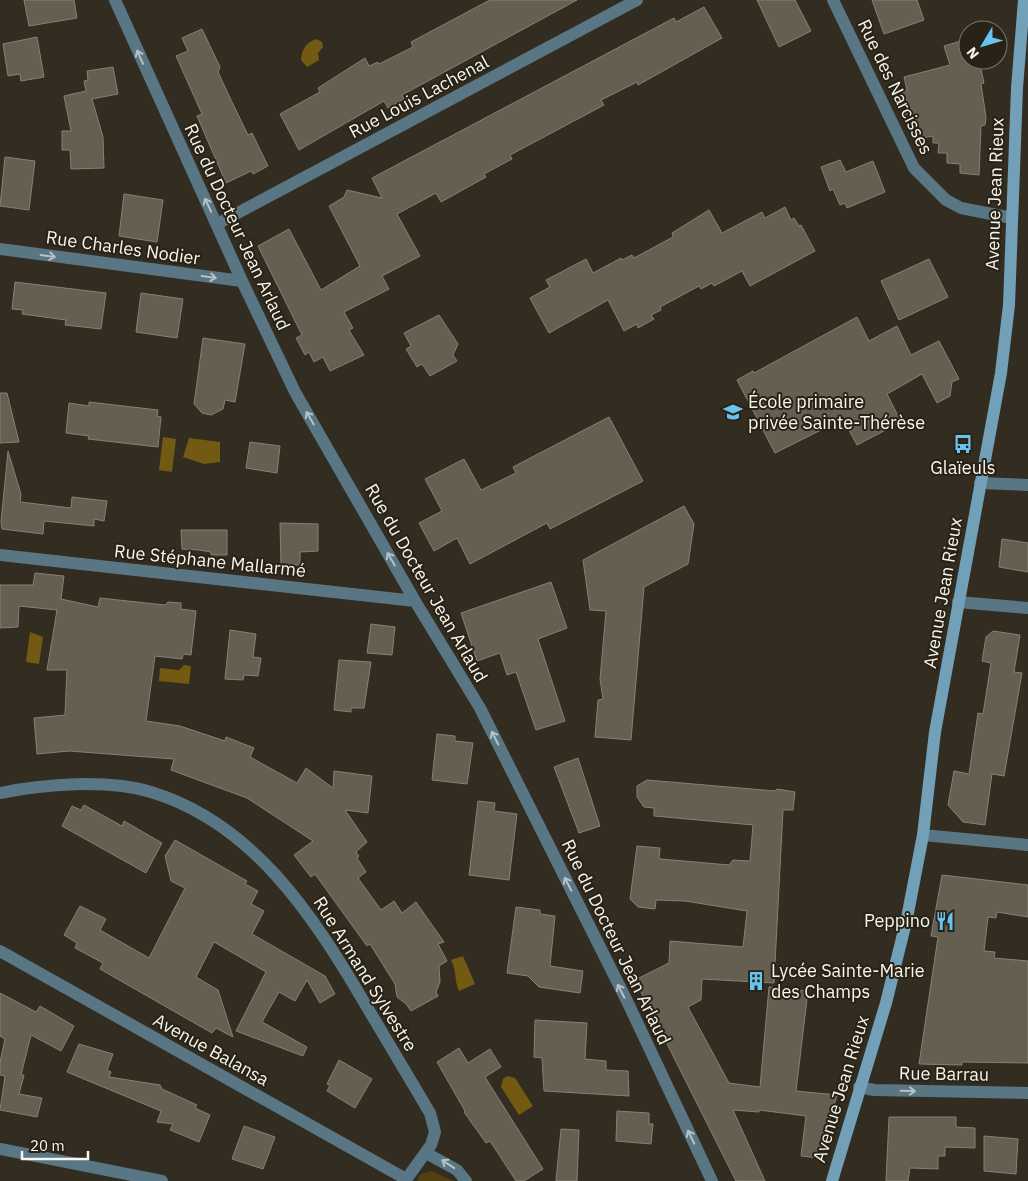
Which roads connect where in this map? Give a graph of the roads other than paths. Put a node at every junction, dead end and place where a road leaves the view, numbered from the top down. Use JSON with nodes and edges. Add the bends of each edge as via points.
{"nodes":[{"id":1,"x":115,"y":0,"type":"edge"},
{"id":2,"x":637,"y":0,"type":"edge"},
{"id":3,"x":833,"y":0,"type":"edge"},
{"id":4,"x":1024,"y":0,"type":"edge"},
{"id":5,"x":1012,"y":218,"type":"junction"},
{"id":6,"x":216,"y":224,"type":"junction"},
{"id":7,"x":0,"y":249,"type":"edge"},
{"id":8,"x":242,"y":281,"type":"junction"},
{"id":9,"x":980,"y":483,"type":"junction"},
{"id":10,"x":1028,"y":485,"type":"edge"},
{"id":11,"x":0,"y":555,"type":"edge"},
{"id":12,"x":415,"y":601,"type":"junction"},
{"id":13,"x":958,"y":602,"type":"junction"},
{"id":14,"x":1028,"y":608,"type":"edge"},
{"id":15,"x":0,"y":793,"type":"edge"},
{"id":16,"x":923,"y":834,"type":"junction"},
{"id":17,"x":1028,"y":845,"type":"edge"},
{"id":18,"x":0,"y":951,"type":"edge"},
{"id":19,"x":860,"y":1087,"type":"junction"},
{"id":20,"x":1028,"y":1093,"type":"edge"},
{"id":21,"x":0,"y":1149,"type":"edge"},
{"id":22,"x":426,"y":1153,"type":"junction"},
{"id":23,"x":405,"y":1180,"type":"edge"},
{"id":24,"x":162,"y":1181,"type":"edge"},
{"id":25,"x":466,"y":1181,"type":"edge"},
{"id":26,"x":712,"y":1181,"type":"edge"},
{"id":27,"x":832,"y":1181,"type":"edge"}],
"edges":[{"from":6,"to":1,"type":"street","name":"Rue du Docteur Jean Arlaud","one_way":true},
{"from":2,"to":6,"type":"street","name":"Rue Louis Lachenal"},
{"from":3,"to":5,"type":"street","name":"Rue des Narcisses","via":[[914,168],[946,200],[961,208]]},
{"from":4,"to":5,"type":"main road","name":"Avenue Jean Rieux","via":[[1016,88]]},
{"from":5,"to":9,"type":"main road","name":"Avenue Jean Rieux","via":[[1009,305],[1001,373]]},
{"from":6,"to":8,"type":"street","name":"Rue du Docteur Jean Arlaud"},
{"from":7,"to":8,"type":"street","name":"Rue Charles Nodier","one_way":true},
{"from":12,"to":8,"type":"street","name":"Rue du Docteur Jean Arlaud","one_way":true,"via":[[296,392]]},
{"from":9,"to":10,"type":"street"},
{"from":9,"to":13,"type":"main road","name":"Avenue Jean Rieux"},
{"from":11,"to":12,"type":"street","name":"Rue Stéphane Mallarmé"},
{"from":26,"to":12,"type":"street","name":"Rue du Docteur Jean Arlaud","one_way":true,"via":[[480,708]]},
{"from":13,"to":14,"type":"street"},
{"from":13,"to":16,"type":"main road","name":"Avenue Jean Rieux","via":[[935,732]]},
{"from":15,"to":22,"type":"street","name":"Rue Armand Sylvestre","via":[[75,784],[149,791],[196,810],[221,825],[259,856],[300,902],[335,954],[430,1113],[435,1132]]},
{"from":16,"to":17,"type":"street"},
{"from":16,"to":19,"type":"main road","name":"Avenue Jean Rieux","via":[[895,969]]},
{"from":18,"to":23,"type":"street","name":"Avenue Balansa"},
{"from":19,"to":20,"type":"street","name":"Rue Barrau","one_way":true},
{"from":19,"to":27,"type":"main road","name":"Avenue Jean Rieux"},
{"from":21,"to":24,"type":"street"},
{"from":22,"to":23,"type":"street","name":"Rue Armand Sylvestre"},
{"from":25,"to":22,"type":"street","one_way":true,"via":[[457,1170]]}]}
